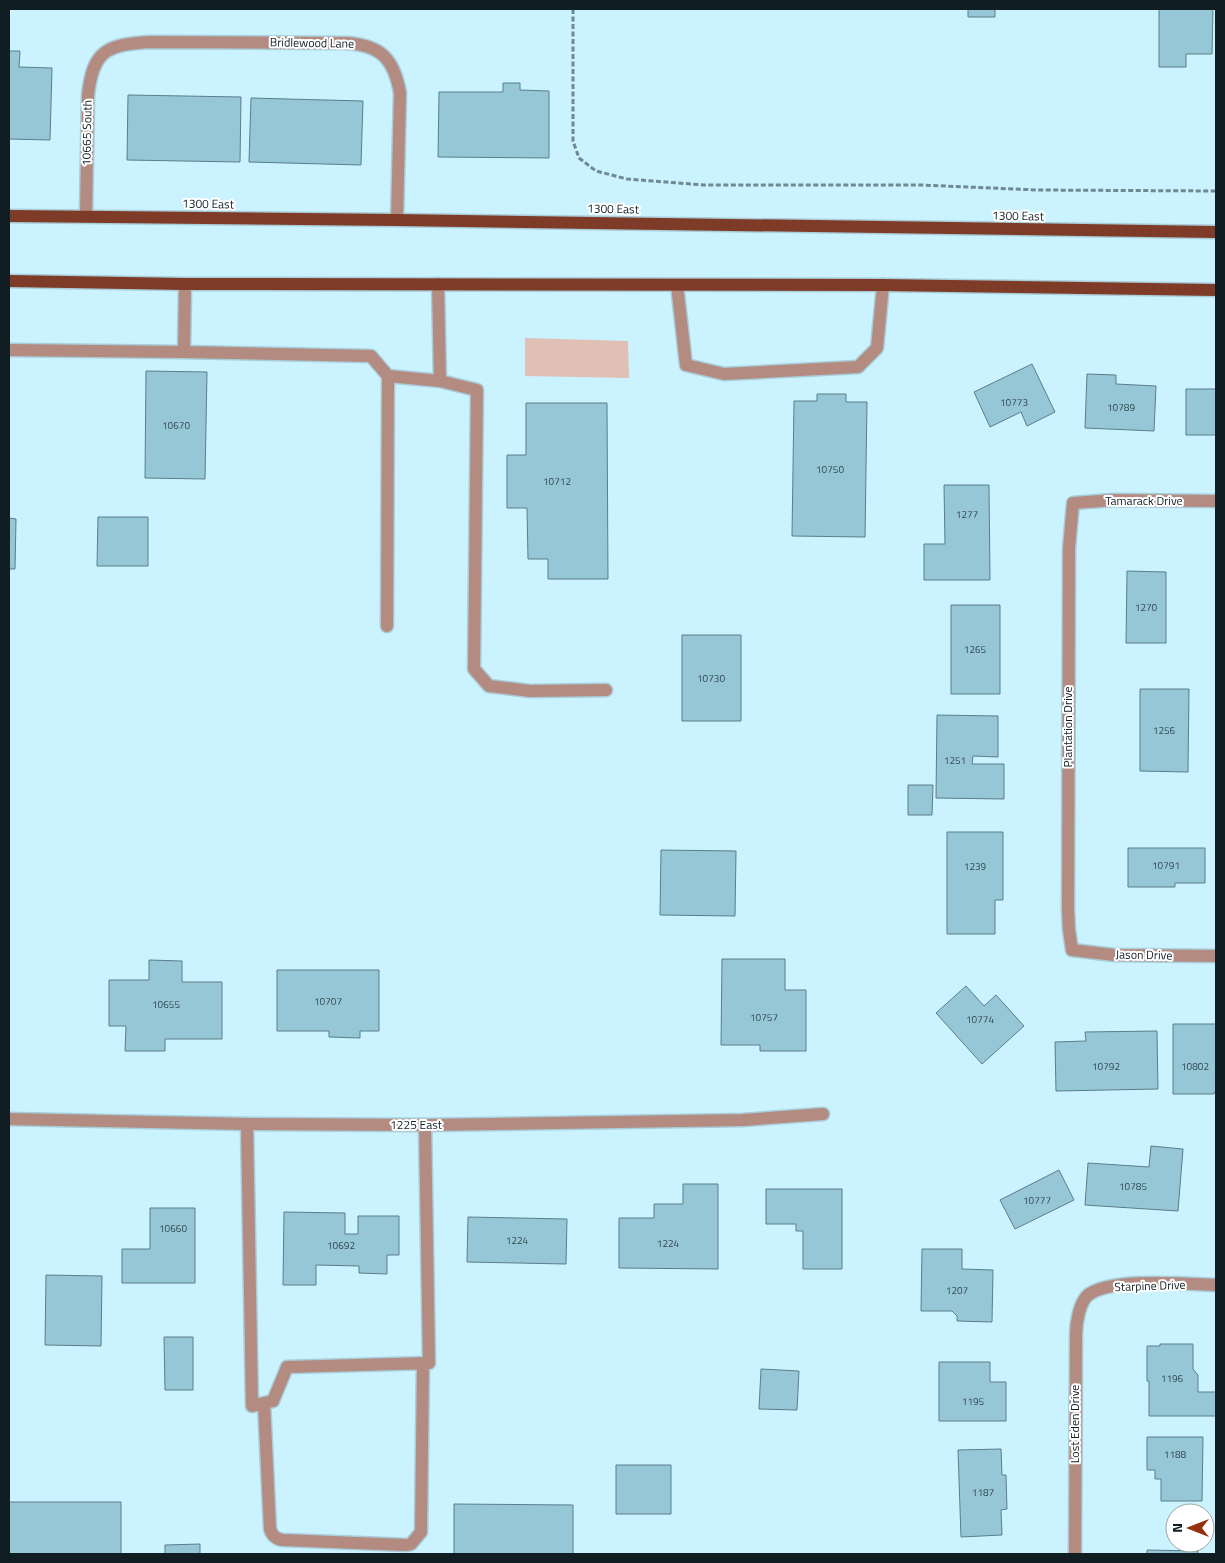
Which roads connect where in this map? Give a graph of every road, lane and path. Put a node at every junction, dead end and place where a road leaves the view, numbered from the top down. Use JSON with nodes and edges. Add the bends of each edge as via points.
{"nodes":[{"id":1,"x":573,"y":9,"type":"edge"},
{"id":2,"x":102,"y":54,"type":"joint"},
{"id":3,"x":1216,"y":191,"type":"edge"},
{"id":4,"x":9,"y":216,"type":"edge"},
{"id":5,"x":86,"y":216,"type":"junction"},
{"id":6,"x":397,"y":220,"type":"junction"},
{"id":7,"x":1216,"y":232,"type":"edge"},
{"id":8,"x":9,"y":281,"type":"edge"},
{"id":9,"x":185,"y":284,"type":"junction"},
{"id":10,"x":438,"y":284,"type":"junction"},
{"id":11,"x":677,"y":285,"type":"junction"},
{"id":12,"x":883,"y":285,"type":"junction"},
{"id":13,"x":1216,"y":290,"type":"edge"},
{"id":14,"x":9,"y":350,"type":"edge"},
{"id":15,"x":184,"y":352,"type":"junction"},
{"id":16,"x":388,"y":376,"type":"junction"},
{"id":17,"x":440,"y":381,"type":"junction"},
{"id":18,"x":1216,"y":501,"type":"edge"},
{"id":19,"x":1073,"y":503,"type":"joint"},
{"id":20,"x":387,"y":626,"type":"dead end"},
{"id":21,"x":606,"y":690,"type":"dead end"},
{"id":22,"x":1072,"y":950,"type":"joint"},
{"id":23,"x":1216,"y":956,"type":"edge"},
{"id":24,"x":823,"y":1114,"type":"dead end"},
{"id":25,"x":9,"y":1119,"type":"edge"},
{"id":26,"x":247,"y":1124,"type":"junction"},
{"id":27,"x":425,"y":1125,"type":"junction"},
{"id":28,"x":1216,"y":1285,"type":"edge"},
{"id":29,"x":1087,"y":1296,"type":"joint"},
{"id":30,"x":423,"y":1363,"type":"junction"},
{"id":31,"x":264,"y":1403,"type":"junction"},
{"id":32,"x":1075,"y":1554,"type":"edge"}],
"edges":[{"from":1,"to":3,"type":"path","via":[[573,140],[579,158],[596,171],[627,179],[704,185],[921,185],[1036,190]]},
{"from":2,"to":5,"type":"street","name":"10665 South","via":[[94,65],[89,86]]},
{"from":2,"to":6,"type":"street","name":"Bridlewood Lane","via":[[115,47],[148,42],[346,43],[374,48],[393,67],[400,93]]},
{"from":4,"to":5,"type":"main road","name":"1300 East"},
{"from":5,"to":6,"type":"main road","name":"1300 East"},
{"from":6,"to":7,"type":"main road","name":"1300 East"},
{"from":8,"to":9,"type":"main road"},
{"from":9,"to":10,"type":"main road"},
{"from":9,"to":15,"type":"street"},
{"from":10,"to":11,"type":"main road"},
{"from":10,"to":17,"type":"street"},
{"from":11,"to":12,"type":"main road"},
{"from":11,"to":12,"type":"street","via":[[686,365],[724,374],[858,367],[877,348]]},
{"from":12,"to":13,"type":"main road"},
{"from":14,"to":15,"type":"street"},
{"from":15,"to":16,"type":"street","via":[[371,356]]},
{"from":16,"to":17,"type":"street"},
{"from":16,"to":20,"type":"street"},
{"from":17,"to":21,"type":"street","via":[[477,390],[474,669],[489,686],[530,692]]},
{"from":18,"to":19,"type":"street","name":"Tamarack Drive"},
{"from":19,"to":22,"type":"street","name":"Plantation Drive","via":[[1069,558],[1068,890]]},
{"from":22,"to":23,"type":"street","name":"Jason Drive","via":[[1114,955]]},
{"from":24,"to":27,"type":"street","name":"1225 East","via":[[743,1120]]},
{"from":25,"to":26,"type":"street","name":"1225 East"},
{"from":26,"to":27,"type":"street","name":"1225 East"},
{"from":26,"to":31,"type":"street","via":[[252,1406]]},
{"from":27,"to":30,"type":"street","via":[[429,1363]]},
{"from":28,"to":29,"type":"street","name":"Starpine Drive","via":[[1120,1285],[1102,1288]]},
{"from":29,"to":32,"type":"street","name":"Lost Eden Drive","via":[[1080,1308],[1076,1335]]},
{"from":30,"to":31,"type":"street","via":[[287,1367],[273,1401]]},
{"from":30,"to":31,"type":"street","via":[[422,1521],[420,1532],[411,1544],[277,1539],[270,1528]]}]}
